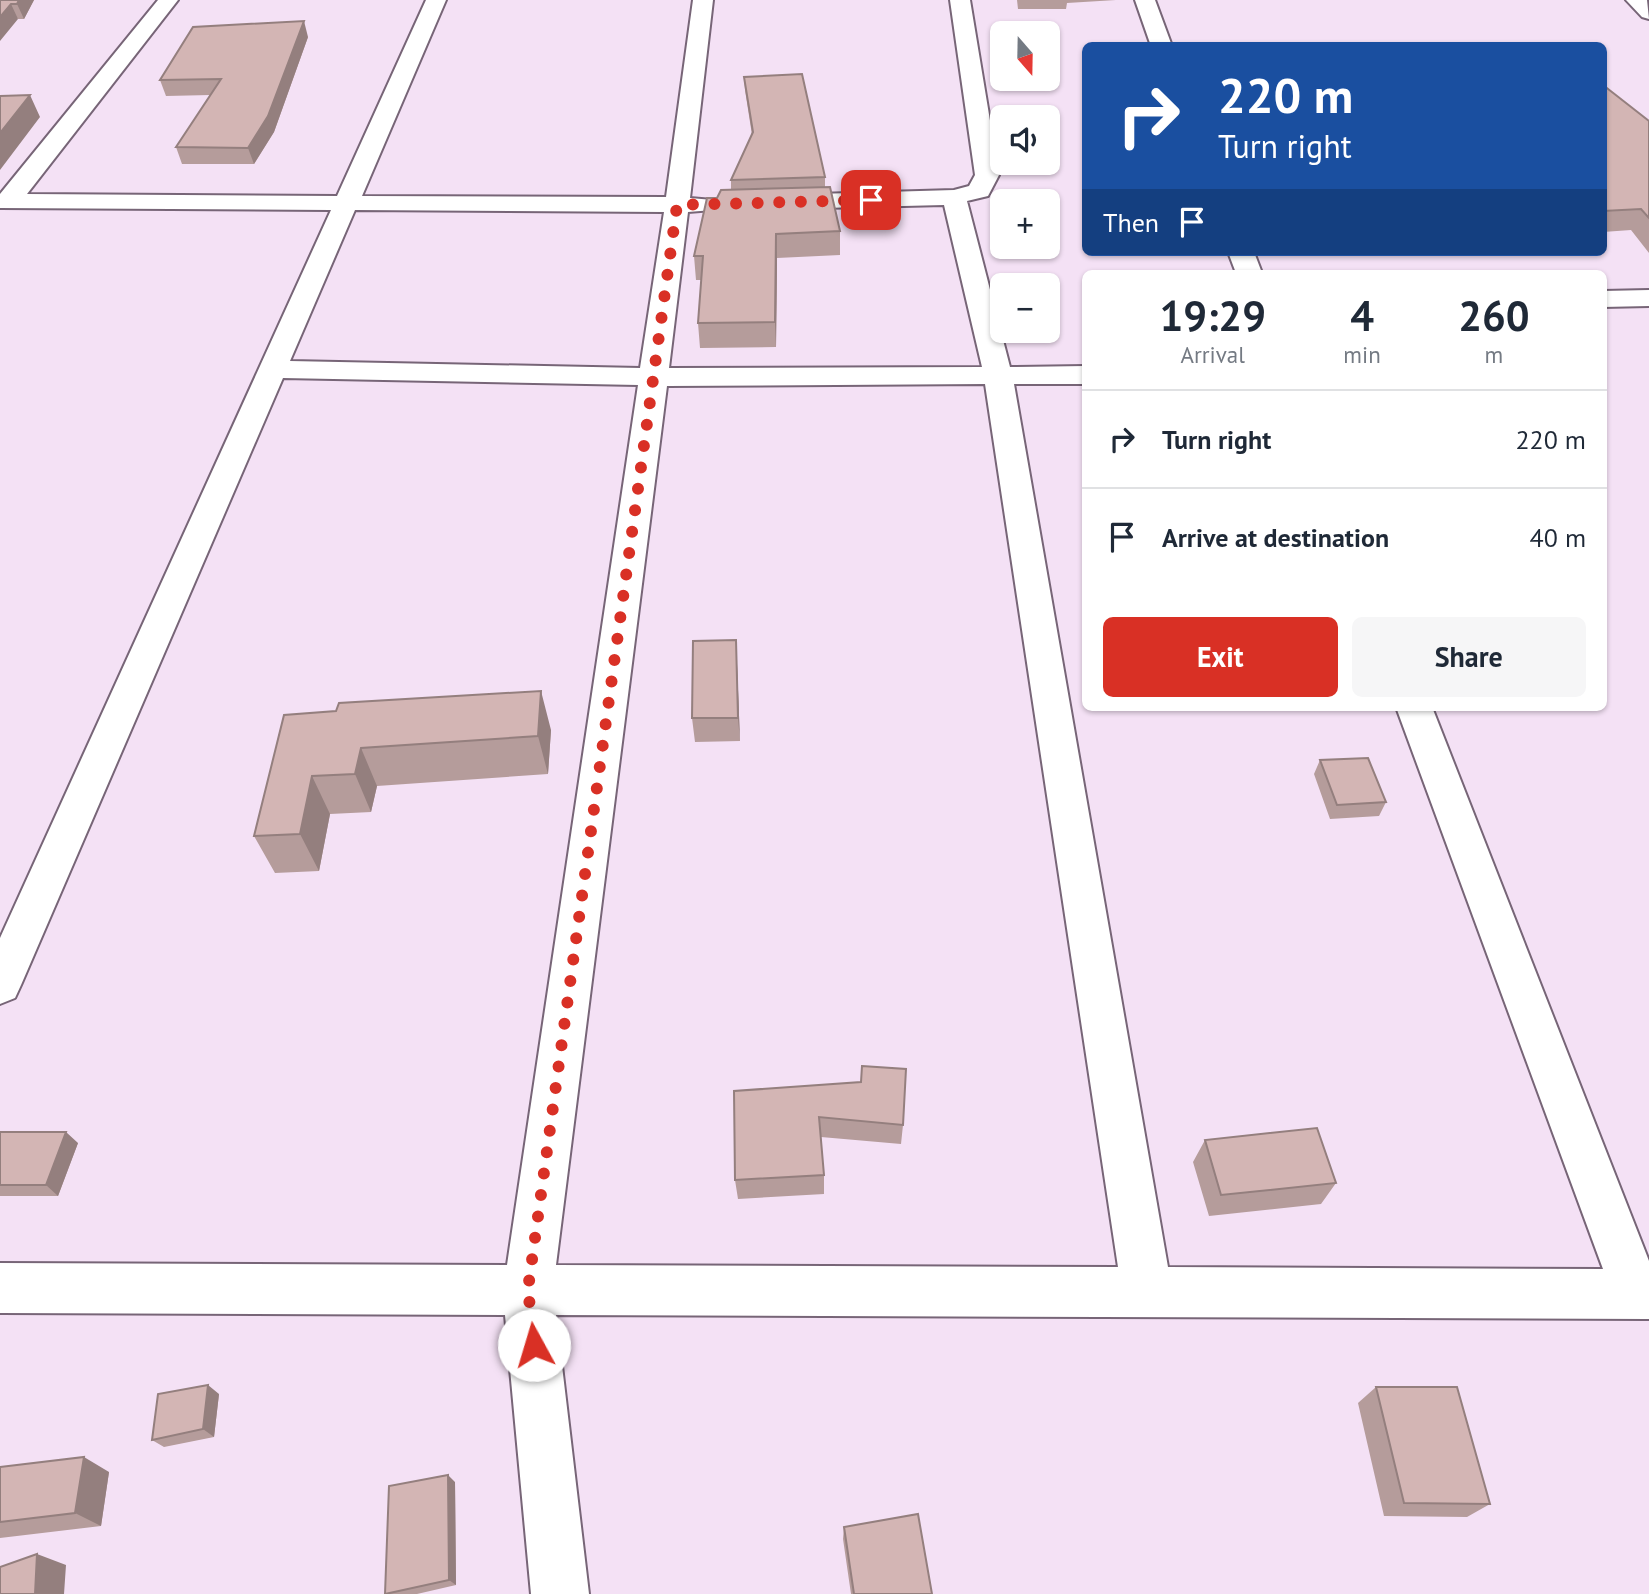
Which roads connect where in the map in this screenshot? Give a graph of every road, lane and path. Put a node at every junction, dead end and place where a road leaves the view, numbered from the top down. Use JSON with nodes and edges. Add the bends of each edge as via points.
{"nodes":[{"id":1,"x":168,"y":0,"type":"edge"},
{"id":2,"x":436,"y":0,"type":"edge"},
{"id":3,"x":703,"y":0,"type":"edge"},
{"id":4,"x":960,"y":0,"type":"edge"},
{"id":5,"x":1145,"y":0,"type":"edge"},
{"id":6,"x":1636,"y":0,"type":"edge"},
{"id":7,"x":1649,"y":13,"type":"edge"},
{"id":8,"x":1161,"y":42,"type":"edge"},
{"id":9,"x":954,"y":197,"type":"junction"},
{"id":10,"x":4,"y":201,"type":"edge"},
{"id":11,"x":760,"y":203,"type":"edge"},
{"id":12,"x":346,"y":204,"type":"junction"},
{"id":13,"x":733,"y":204,"type":"edge"},
{"id":14,"x":677,"y":205,"type":"junction"},
{"id":15,"x":1649,"y":298,"type":"edge"},
{"id":16,"x":1607,"y":299,"type":"edge"},
{"id":17,"x":273,"y":369,"type":"junction"},
{"id":18,"x":1082,"y":375,"type":"edge"},
{"id":19,"x":998,"y":376,"type":"junction"},
{"id":20,"x":654,"y":377,"type":"junction"},
{"id":21,"x":1416,"y":711,"type":"edge"},
{"id":22,"x":0,"y":985,"type":"edge"},
{"id":23,"x":0,"y":1287,"type":"edge"},
{"id":24,"x":528,"y":1289,"type":"junction"},
{"id":25,"x":1147,"y":1292,"type":"junction"},
{"id":26,"x":1643,"y":1294,"type":"edge"},
{"id":27,"x":560,"y":1594,"type":"edge"}],
"edges":[{"from":1,"to":10,"type":"street"},
{"from":2,"to":12,"type":"street"},
{"from":3,"to":14,"type":"street"},
{"from":4,"to":9,"type":"street","via":[[987,175],[979,191]]},
{"from":5,"to":8,"type":"street"},
{"from":6,"to":7,"type":"street"},
{"from":9,"to":11,"type":"street"},
{"from":9,"to":19,"type":"street"},
{"from":10,"to":12,"type":"street"},
{"from":12,"to":14,"type":"street"},
{"from":12,"to":17,"type":"street"},
{"from":13,"to":14,"type":"street"},
{"from":14,"to":20,"type":"street"},
{"from":15,"to":16,"type":"street"},
{"from":17,"to":20,"type":"street"},
{"from":17,"to":22,"type":"street"},
{"from":18,"to":19,"type":"street"},
{"from":19,"to":20,"type":"street"},
{"from":19,"to":25,"type":"street"},
{"from":20,"to":24,"type":"street"},
{"from":21,"to":26,"type":"street"},
{"from":23,"to":24,"type":"street"},
{"from":24,"to":25,"type":"street"},
{"from":24,"to":27,"type":"street"},
{"from":25,"to":26,"type":"street"}]}
